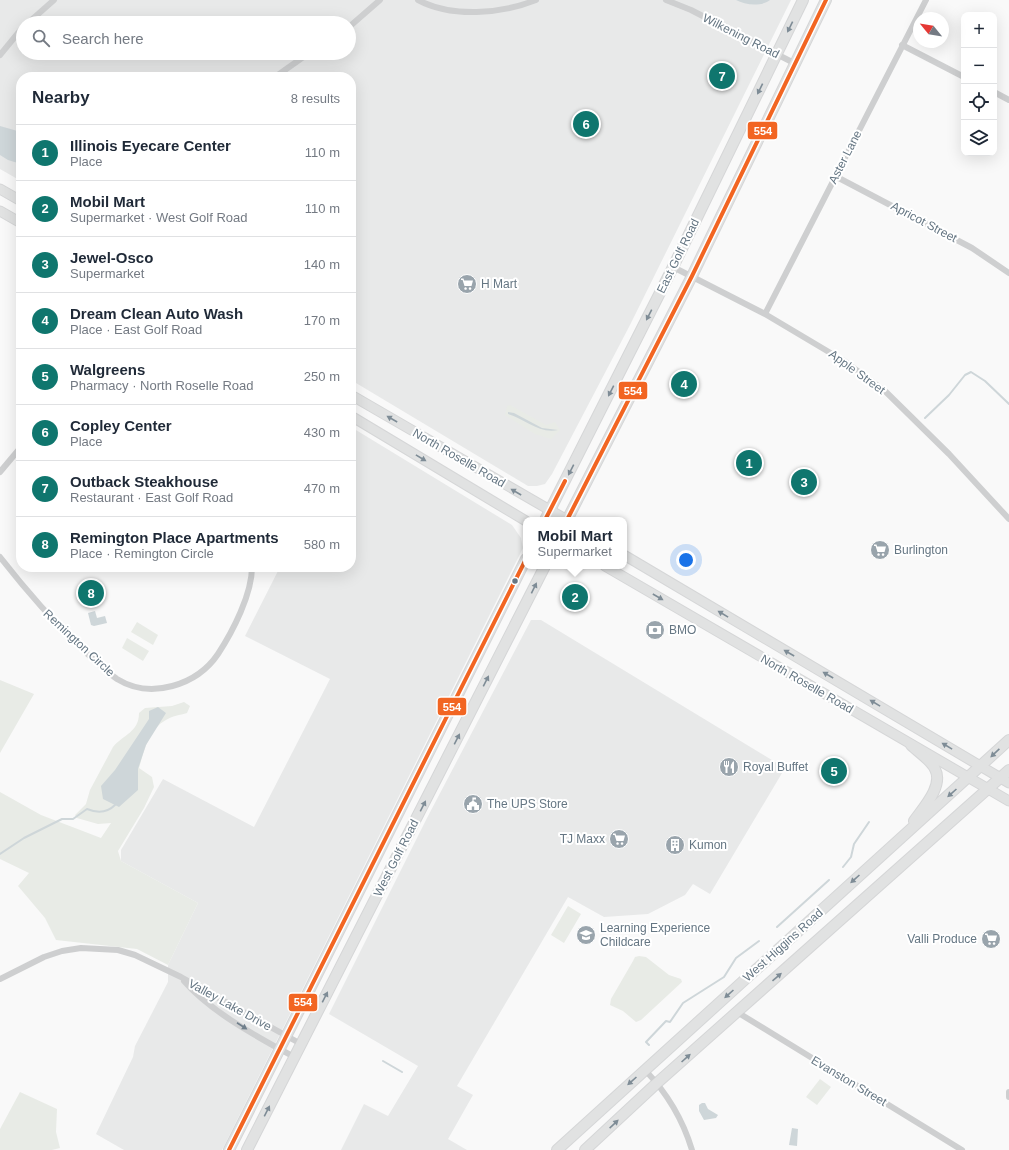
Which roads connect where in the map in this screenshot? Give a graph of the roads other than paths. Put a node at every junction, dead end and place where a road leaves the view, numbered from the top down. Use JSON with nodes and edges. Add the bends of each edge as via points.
{"nodes":[{"id":1,"x":54,"y":0,"type":"edge"},
{"id":2,"x":380,"y":0,"type":"edge"},
{"id":3,"x":418,"y":0,"type":"edge"},
{"id":4,"x":536,"y":0,"type":"edge"},
{"id":5,"x":666,"y":0,"type":"edge"},
{"id":6,"x":803,"y":0,"type":"edge"},
{"id":7,"x":826,"y":0,"type":"edge"},
{"id":8,"x":926,"y":0,"type":"edge"},
{"id":9,"x":36,"y":16,"type":"edge"},
{"id":10,"x":356,"y":20,"type":"edge"},
{"id":11,"x":16,"y":36,"type":"edge"},
{"id":12,"x":902,"y":45,"type":"junction"},
{"id":13,"x":777,"y":54,"type":"junction"},
{"id":14,"x":0,"y":55,"type":"edge"},
{"id":15,"x":299,"y":60,"type":"edge"},
{"id":16,"x":794,"y":62,"type":"junction"},
{"id":17,"x":282,"y":72,"type":"edge"},
{"id":18,"x":961,"y":75,"type":"edge"},
{"id":19,"x":997,"y":94,"type":"edge"},
{"id":20,"x":1009,"y":100,"type":"edge"},
{"id":21,"x":835,"y":176,"type":"junction"},
{"id":22,"x":0,"y":189,"type":"edge"},
{"id":23,"x":16,"y":198,"type":"edge"},
{"id":24,"x":0,"y":211,"type":"edge"},
{"id":25,"x":16,"y":220,"type":"edge"},
{"id":26,"x":673,"y":267,"type":"junction"},
{"id":27,"x":1009,"y":273,"type":"edge"},
{"id":28,"x":692,"y":276,"type":"junction"},
{"id":29,"x":766,"y":314,"type":"junction"},
{"id":30,"x":356,"y":398,"type":"edge"},
{"id":31,"x":356,"y":419,"type":"edge"},
{"id":32,"x":16,"y":453,"type":"edge"},
{"id":33,"x":0,"y":472,"type":"edge"},
{"id":34,"x":548,"y":515,"type":"edge"},
{"id":35,"x":569,"y":517,"type":"edge"},
{"id":36,"x":523,"y":519,"type":"edge"},
{"id":37,"x":1009,"y":519,"type":"edge"},
{"id":38,"x":0,"y":557,"type":"edge"},
{"id":39,"x":627,"y":557,"type":"edge"},
{"id":40,"x":523,"y":565,"type":"edge"},
{"id":41,"x":543,"y":569,"type":"edge"},
{"id":42,"x":610,"y":569,"type":"edge"},
{"id":43,"x":251,"y":572,"type":"edge"},
{"id":44,"x":1009,"y":740,"type":"edge"},
{"id":45,"x":911,"y":745,"type":"junction"},
{"id":46,"x":980,"y":766,"type":"junction"},
{"id":47,"x":1009,"y":770,"type":"edge"},
{"id":48,"x":968,"y":778,"type":"junction"},
{"id":49,"x":1005,"y":781,"type":"edge"},
{"id":50,"x":989,"y":789,"type":"junction"},
{"id":51,"x":1009,"y":801,"type":"edge"},
{"id":52,"x":904,"y":835,"type":"junction"},
{"id":53,"x":181,"y":977,"type":"junction"},
{"id":54,"x":0,"y":979,"type":"edge"},
{"id":55,"x":737,"y":1012,"type":"junction"},
{"id":56,"x":286,"y":1036,"type":"junction"},
{"id":57,"x":301,"y":1044,"type":"junction"},
{"id":58,"x":280,"y":1049,"type":"junction"},
{"id":59,"x":294,"y":1057,"type":"junction"},
{"id":60,"x":645,"y":1070,"type":"junction"},
{"id":61,"x":658,"y":1083,"type":"junction"},
{"id":62,"x":1009,"y":1092,"type":"edge"},
{"id":63,"x":1009,"y":1097,"type":"edge"},
{"id":64,"x":229,"y":1150,"type":"edge"},
{"id":65,"x":247,"y":1150,"type":"edge"},
{"id":66,"x":557,"y":1150,"type":"edge"},
{"id":67,"x":585,"y":1150,"type":"edge"},
{"id":68,"x":692,"y":1150,"type":"edge"},
{"id":69,"x":962,"y":1150,"type":"edge"}],
"edges":[{"from":1,"to":9,"type":"street"},
{"from":2,"to":10,"type":"street"},
{"from":3,"to":4,"type":"street","via":[[446,10],[469,12],[527,4]]},
{"from":5,"to":13,"type":"street","name":"Wilkening Road"},
{"from":6,"to":13,"type":"main road","name":"East Golf Road","one_way":true},
{"from":7,"to":16,"type":"main road","name":"East Golf Road"},
{"from":8,"to":12,"type":"street","name":"Aster Lane"},
{"from":11,"to":14,"type":"street"},
{"from":12,"to":18,"type":"street"},
{"from":12,"to":21,"type":"street","name":"Aster Lane"},
{"from":13,"to":16,"type":"street","name":"Wilkening Road"},
{"from":13,"to":26,"type":"main road","name":"East Golf Road","one_way":true},
{"from":15,"to":17,"type":"street"},
{"from":16,"to":28,"type":"main road","name":"East Golf Road"},
{"from":19,"to":20,"type":"street"},
{"from":21,"to":27,"type":"street","name":"Apricot Street","via":[[972,248]]},
{"from":21,"to":29,"type":"street","name":"Aster Lane"},
{"from":22,"to":23,"type":"main road"},
{"from":24,"to":25,"type":"main road"},
{"from":26,"to":28,"type":"street","name":"Apple Street"},
{"from":26,"to":34,"type":"main road","name":"East Golf Road","one_way":true},
{"from":28,"to":29,"type":"street","name":"Apple Street"},
{"from":28,"to":35,"type":"main road","name":"East Golf Road"},
{"from":29,"to":37,"type":"street","name":"Apple Street","via":[[844,361],[886,392],[949,454]]},
{"from":34,"to":30,"type":"main road","name":"North Roselle Road","one_way":true},
{"from":31,"to":36,"type":"main road","name":"North Roselle Road","one_way":true},
{"from":32,"to":33,"type":"street"},
{"from":38,"to":43,"type":"street","name":"Remington Circle","via":[[47,615],[95,661],[118,679],[133,686],[151,689],[170,687],[189,680],[211,665],[235,624],[250,586]]},
{"from":46,"to":39,"type":"main road","name":"North Roselle Road","one_way":true},
{"from":40,"to":56,"type":"main road","name":"West Golf Road"},
{"from":57,"to":41,"type":"main road","name":"West Golf Road","one_way":true},
{"from":42,"to":45,"type":"main road","name":"North Roselle Road","one_way":true},
{"from":44,"to":46,"type":"main road","name":"West Higgins Road","one_way":true},
{"from":45,"to":48,"type":"main road","name":"North Roselle Road"},
{"from":45,"to":52,"type":"main road","via":[[935,767],[938,775],[930,797]]},
{"from":46,"to":48,"type":"main road","name":"West Higgins Road"},
{"from":46,"to":49,"type":"main road","name":"North Roselle Road"},
{"from":47,"to":49,"type":"main road","name":"West Higgins Road"},
{"from":48,"to":50,"type":"main road","name":"North Roselle Road"},
{"from":48,"to":52,"type":"main road","name":"West Higgins Road","one_way":true},
{"from":49,"to":50,"type":"main road","name":"West Higgins Road"},
{"from":50,"to":51,"type":"main road","name":"North Roselle Road"},
{"from":55,"to":50,"type":"main road","name":"West Higgins Road","one_way":true},
{"from":52,"to":60,"type":"main road","name":"West Higgins Road","one_way":true},
{"from":53,"to":54,"type":"street","name":"Valley Lake Drive","via":[[118,950],[81,948],[44,957]]},
{"from":53,"to":56,"type":"street","name":"Valley Lake Drive"},
{"from":53,"to":58,"type":"street","name":"Valley Lake Drive","one_way":true,"via":[[198,997]]},
{"from":61,"to":55,"type":"main road","name":"West Higgins Road","one_way":true},
{"from":55,"to":69,"type":"street","name":"Evanston Street"},
{"from":56,"to":57,"type":"street","name":"Valley Lake Drive"},
{"from":56,"to":58,"type":"main road","name":"West Golf Road"},
{"from":57,"to":59,"type":"main road","name":"West Golf Road"},
{"from":58,"to":59,"type":"street","name":"Valley Lake Drive"},
{"from":58,"to":64,"type":"main road","name":"West Golf Road"},
{"from":65,"to":59,"type":"main road","name":"West Golf Road","one_way":true},
{"from":60,"to":61,"type":"street"},
{"from":60,"to":66,"type":"main road","name":"West Higgins Road","one_way":true},
{"from":67,"to":61,"type":"main road","name":"West Higgins Road","one_way":true},
{"from":61,"to":68,"type":"street","via":[[686,1129]]},
{"from":62,"to":63,"type":"street"}]}
